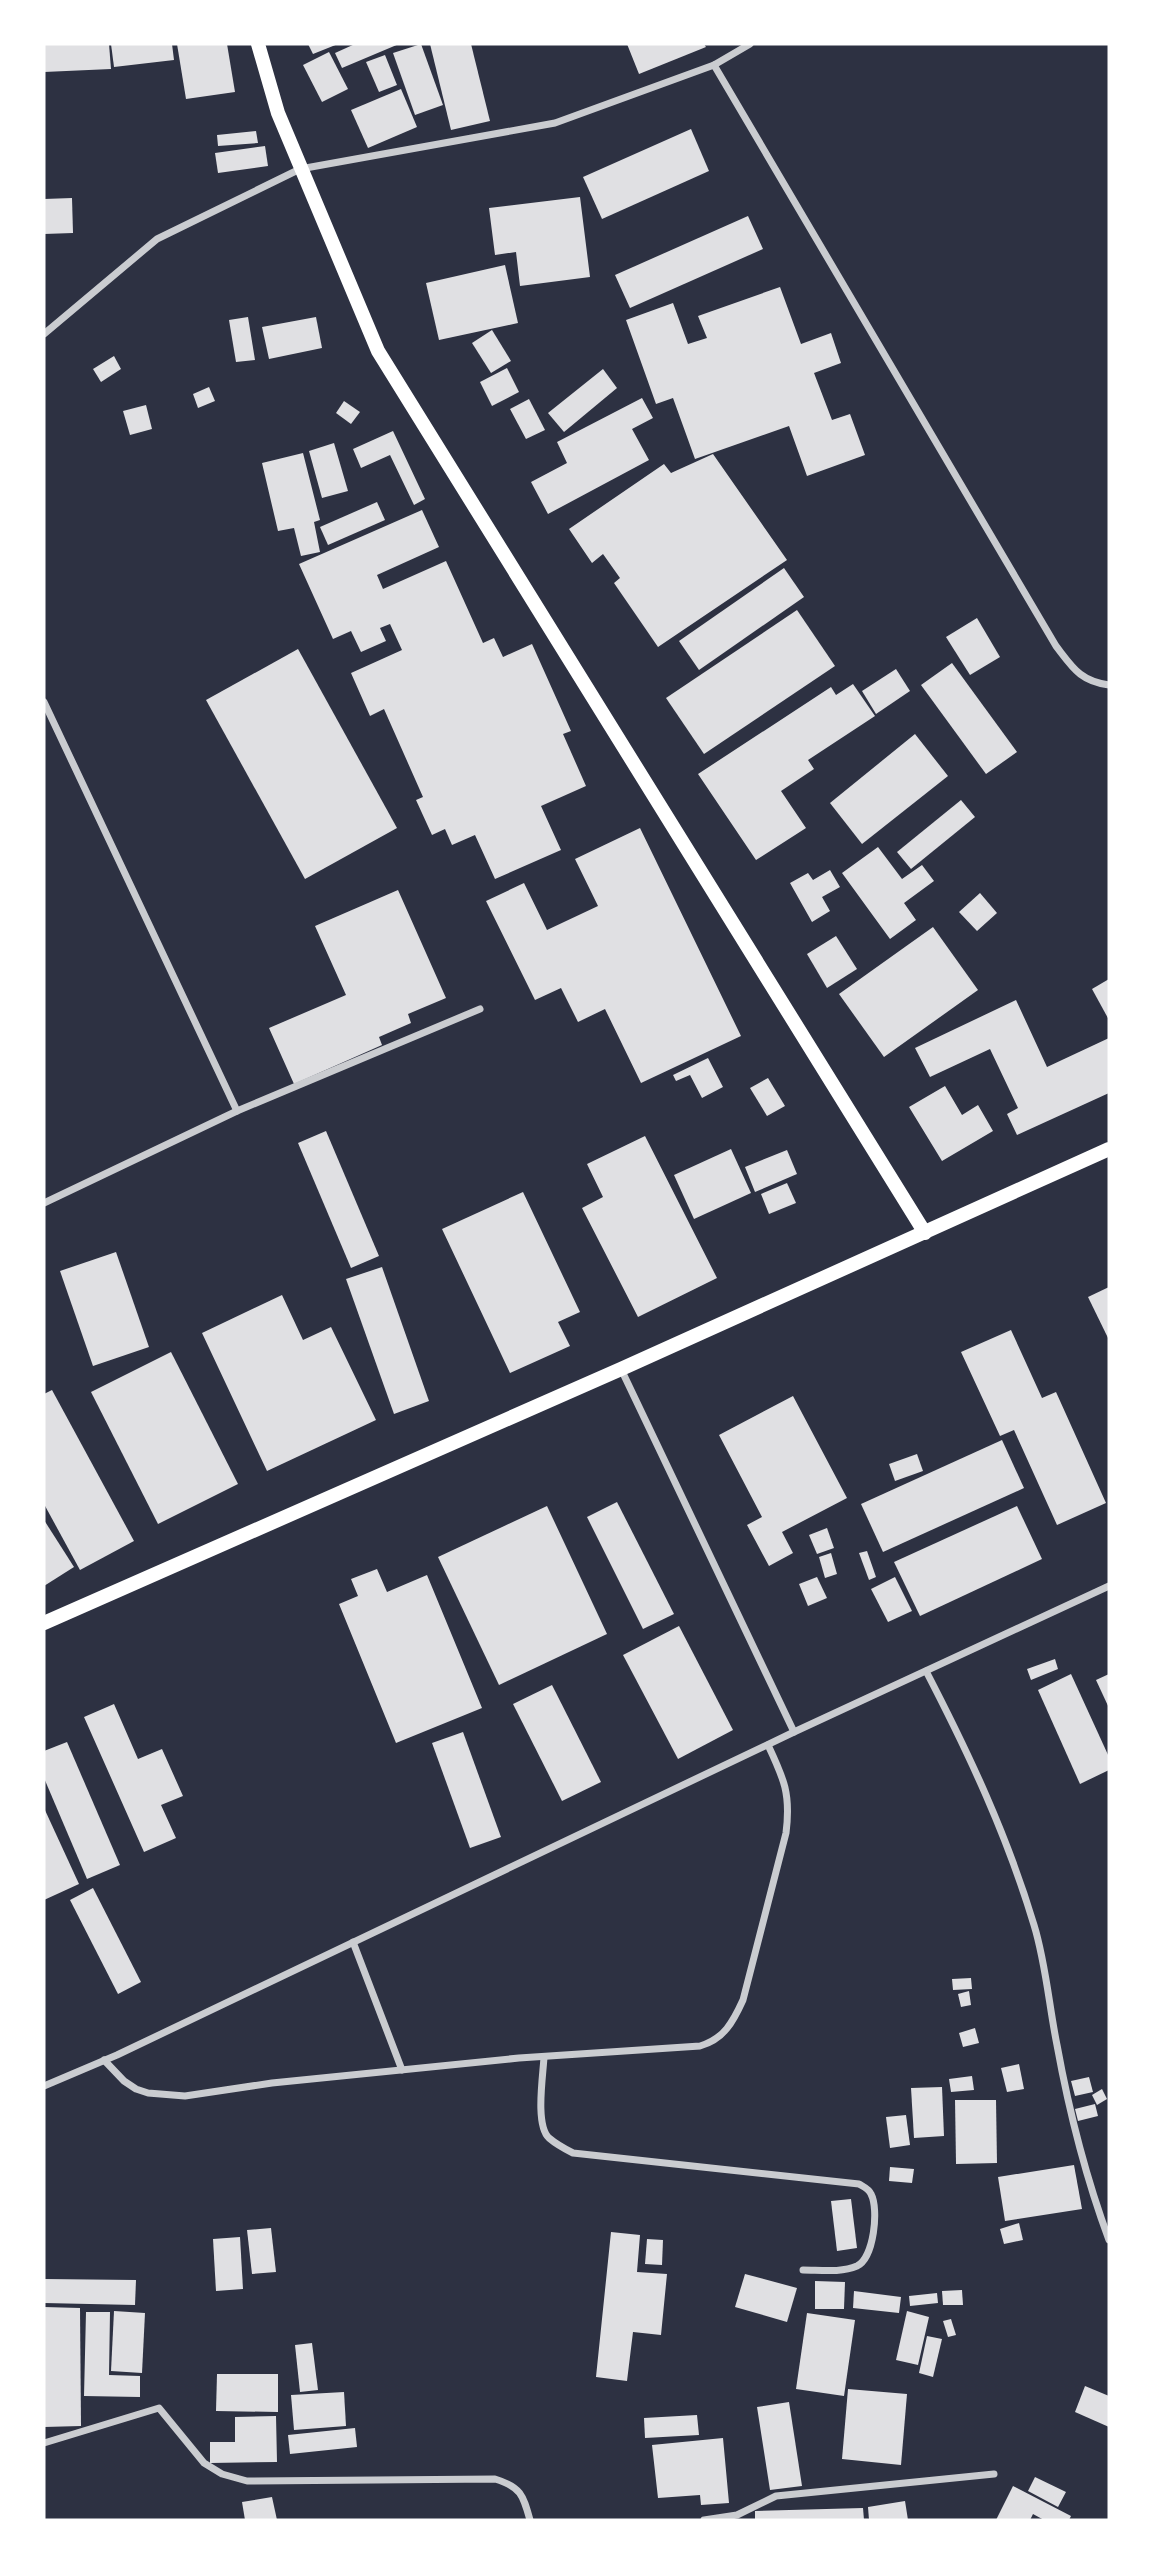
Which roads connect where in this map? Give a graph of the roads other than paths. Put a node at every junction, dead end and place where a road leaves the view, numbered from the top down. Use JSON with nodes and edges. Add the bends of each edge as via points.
{"nodes":[{"id":1,"x":258,"y":44,"type":"edge"},
{"id":2,"x":750,"y":44,"type":"edge"},
{"id":3,"x":714,"y":65,"type":"junction"},
{"id":4,"x":300,"y":169,"type":"junction"},
{"id":5,"x":44,"y":334,"type":"edge"},
{"id":6,"x":1109,"y":685,"type":"edge"},
{"id":7,"x":44,"y":702,"type":"edge"},
{"id":8,"x":480,"y":1009,"type":"dead end"},
{"id":9,"x":237,"y":1111,"type":"junction"},
{"id":10,"x":1109,"y":1149,"type":"edge"},
{"id":11,"x":44,"y":1203,"type":"edge"},
{"id":12,"x":925,"y":1233,"type":"junction"},
{"id":13,"x":621,"y":1369,"type":"junction"},
{"id":14,"x":1109,"y":1587,"type":"edge"},
{"id":15,"x":44,"y":1623,"type":"edge"},
{"id":16,"x":926,"y":1671,"type":"junction"},
{"id":17,"x":794,"y":1732,"type":"junction"},
{"id":18,"x":768,"y":1745,"type":"junction"},
{"id":19,"x":353,"y":1942,"type":"junction"},
{"id":20,"x":544,"y":2057,"type":"junction"},
{"id":21,"x":104,"y":2060,"type":"junction"},
{"id":22,"x":402,"y":2070,"type":"junction"},
{"id":23,"x":44,"y":2086,"type":"edge"},
{"id":24,"x":1109,"y":2240,"type":"edge"},
{"id":25,"x":803,"y":2270,"type":"dead end"},
{"id":26,"x":44,"y":2443,"type":"edge"},
{"id":27,"x":994,"y":2474,"type":"dead end"},
{"id":28,"x":530,"y":2520,"type":"edge"},
{"id":29,"x":704,"y":2520,"type":"edge"}],
"edges":[{"from":1,"to":4,"type":"main road"},
{"from":2,"to":3,"type":"street"},
{"from":3,"to":4,"type":"street","via":[[555,123]]},
{"from":3,"to":6,"type":"street","via":[[1056,646],[1077,674]]},
{"from":4,"to":5,"type":"street","via":[[157,239]]},
{"from":4,"to":12,"type":"main road","via":[[379,351]]},
{"from":7,"to":9,"type":"street"},
{"from":8,"to":9,"type":"street"},
{"from":9,"to":11,"type":"street"},
{"from":10,"to":12,"type":"main road"},
{"from":12,"to":13,"type":"main road"},
{"from":13,"to":15,"type":"main road"},
{"from":13,"to":17,"type":"street"},
{"from":14,"to":16,"type":"street"},
{"from":16,"to":17,"type":"street"},
{"from":16,"to":24,"type":"street","via":[[976,1769],[1035,1927],[1076,2127]]},
{"from":17,"to":18,"type":"street"},
{"from":18,"to":19,"type":"street"},
{"from":18,"to":20,"type":"street","via":[[784,1781],[789,1809],[786,1833],[753,1967],[733,2022],[720,2037],[700,2046]]},
{"from":19,"to":21,"type":"street"},
{"from":19,"to":22,"type":"street"},
{"from":20,"to":22,"type":"street"},
{"from":20,"to":25,"type":"street","via":[[544,2131],[573,2153],[866,2188],[871,2193],[875,2222],[865,2259],[841,2270]]},
{"from":21,"to":22,"type":"street","via":[[136,2089],[164,2096]]},
{"from":21,"to":23,"type":"street"},
{"from":26,"to":28,"type":"street","via":[[159,2408],[204,2463],[222,2474],[247,2481],[495,2479],[514,2485]]},
{"from":27,"to":29,"type":"street","via":[[776,2496],[737,2515]]}]}
